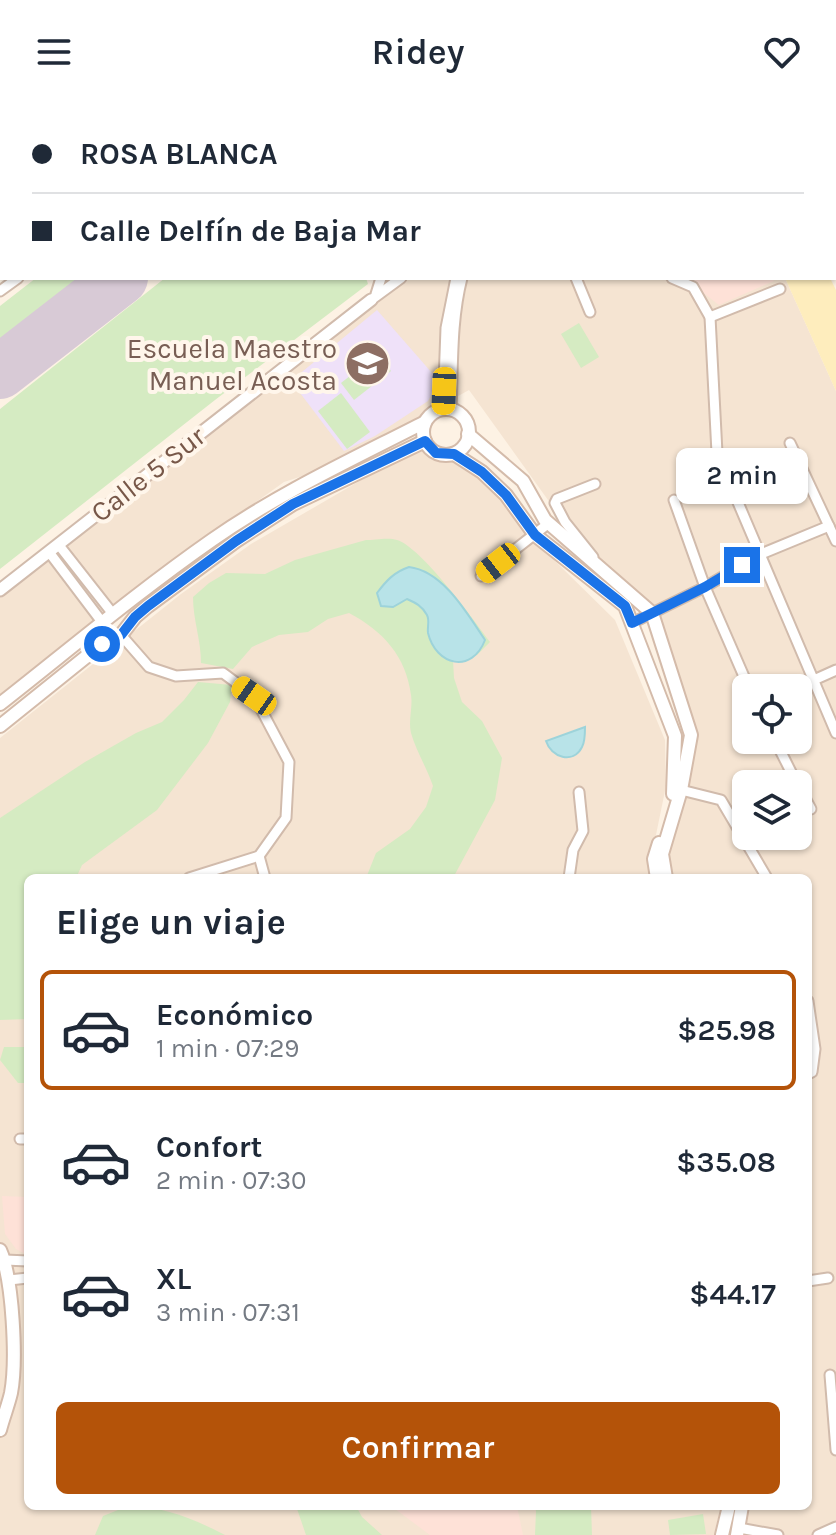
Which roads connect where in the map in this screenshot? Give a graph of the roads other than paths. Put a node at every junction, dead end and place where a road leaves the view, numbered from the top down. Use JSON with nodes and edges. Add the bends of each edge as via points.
{"nodes":[{"id":1,"x":382,"y":280,"type":"edge"},
{"id":2,"x":397,"y":280,"type":"edge"},
{"id":3,"x":456,"y":280,"type":"edge"},
{"id":4,"x":461,"y":280,"type":"edge"},
{"id":5,"x":577,"y":280,"type":"edge"},
{"id":6,"x":677,"y":280,"type":"edge"},
{"id":7,"x":780,"y":289,"type":"dead end"},
{"id":8,"x":371,"y":300,"type":"junction"},
{"id":9,"x":590,"y":312,"type":"dead end"},
{"id":10,"x":710,"y":317,"type":"junction"},
{"id":11,"x":447,"y":410,"type":"junction"},
{"id":12,"x":425,"y":422,"type":"junction"},
{"id":13,"x":468,"y":434,"type":"junction"},
{"id":14,"x":425,"y":441,"type":"junction"},
{"id":15,"x":790,"y":443,"type":"dead end"},
{"id":16,"x":454,"y":454,"type":"junction"},
{"id":17,"x":595,"y":484,"type":"dead end"},
{"id":18,"x":674,"y":500,"type":"dead end"},
{"id":19,"x":549,"y":523,"type":"junction"},
{"id":20,"x":829,"y":526,"type":"junction"},
{"id":21,"x":535,"y":535,"type":"junction"},
{"id":22,"x":836,"y":541,"type":"edge"},
{"id":23,"x":54,"y":548,"type":"junction"},
{"id":24,"x":761,"y":554,"type":"junction"},
{"id":25,"x":608,"y":575,"type":"junction"},
{"id":26,"x":481,"y":576,"type":"dead end"},
{"id":27,"x":705,"y":587,"type":"junction"},
{"id":28,"x":0,"y":590,"type":"edge"},
{"id":29,"x":139,"y":594,"type":"junction"},
{"id":30,"x":148,"y":606,"type":"junction"},
{"id":31,"x":652,"y":613,"type":"junction"},
{"id":32,"x":108,"y":618,"type":"junction"},
{"id":33,"x":632,"y":623,"type":"junction"},
{"id":34,"x":121,"y":635,"type":"junction"},
{"id":35,"x":76,"y":645,"type":"junction"},
{"id":36,"x":85,"y":657,"type":"junction"},
{"id":37,"x":836,"y":670,"type":"edge"},
{"id":38,"x":743,"y":674,"type":"edge"},
{"id":39,"x":815,"y":680,"type":"junction"},
{"id":40,"x":812,"y":681,"type":"edge"},
{"id":41,"x":0,"y":704,"type":"edge"},
{"id":42,"x":0,"y":726,"type":"edge"},
{"id":43,"x":836,"y":733,"type":"edge"},
{"id":44,"x":681,"y":790,"type":"junction"},
{"id":45,"x":579,"y":792,"type":"dead end"},
{"id":46,"x":259,"y":856,"type":"junction"},
{"id":47,"x":202,"y":874,"type":"edge"},
{"id":48,"x":264,"y":874,"type":"edge"},
{"id":49,"x":570,"y":874,"type":"edge"},
{"id":50,"x":656,"y":874,"type":"edge"},
{"id":51,"x":665,"y":874,"type":"edge"},
{"id":52,"x":765,"y":874,"type":"edge"},
{"id":53,"x":812,"y":1028,"type":"edge"},
{"id":54,"x":812,"y":1072,"type":"edge"},
{"id":55,"x":3,"y":1255,"type":"edge"},
{"id":56,"x":24,"y":1260,"type":"edge"},
{"id":57,"x":24,"y":1278,"type":"edge"},
{"id":58,"x":828,"y":1278,"type":"dead end"},
{"id":59,"x":9,"y":1280,"type":"junction"},
{"id":60,"x":812,"y":1280,"type":"edge"},
{"id":61,"x":6,"y":1328,"type":"edge"},
{"id":62,"x":830,"y":1375,"type":"dead end"},
{"id":63,"x":0,"y":1430,"type":"edge"},
{"id":64,"x":836,"y":1450,"type":"edge"},
{"id":65,"x":728,"y":1510,"type":"edge"},
{"id":66,"x":741,"y":1510,"type":"edge"},
{"id":67,"x":836,"y":1527,"type":"edge"},
{"id":68,"x":738,"y":1532,"type":"edge"},
{"id":69,"x":722,"y":1535,"type":"edge"},
{"id":70,"x":778,"y":1535,"type":"edge"},
{"id":71,"x":818,"y":1535,"type":"edge"}],
"edges":[{"from":1,"to":8,"type":"street"},
{"from":2,"to":8,"type":"street"},
{"from":3,"to":11,"type":"street","via":[[446,328]]},
{"from":4,"to":11,"type":"street"},
{"from":5,"to":9,"type":"street"},
{"from":6,"to":10,"type":"street","via":[[693,287]]},
{"from":7,"to":10,"type":"street"},
{"from":8,"to":23,"type":"street","name":"Calle 5 Sur"},
{"from":10,"to":24,"type":"street","via":[[717,453]]},
{"from":11,"to":12,"type":"main road"},
{"from":11,"to":13,"type":"main road","via":[[462,416]]},
{"from":12,"to":14,"type":"main road"},
{"from":12,"to":29,"type":"main road","via":[[287,492]]},
{"from":13,"to":16,"type":"main road"},
{"from":13,"to":19,"type":"main road","via":[[523,481]]},
{"from":14,"to":16,"type":"main road","via":[[436,453]]},
{"from":14,"to":30,"type":"main road","via":[[293,504]]},
{"from":15,"to":20,"type":"street"},
{"from":16,"to":21,"type":"main road","via":[[506,495]]},
{"from":17,"to":25,"type":"street","via":[[555,503]]},
{"from":18,"to":27,"type":"street"},
{"from":19,"to":21,"type":"street"},
{"from":19,"to":25,"type":"main road"},
{"from":20,"to":22,"type":"street"},
{"from":20,"to":24,"type":"street"},
{"from":21,"to":26,"type":"street"},
{"from":21,"to":33,"type":"main road","via":[[625,606]]},
{"from":23,"to":28,"type":"street","name":"Calle 5 Sur"},
{"from":23,"to":32,"type":"street"},
{"from":24,"to":27,"type":"street"},
{"from":24,"to":39,"type":"street"},
{"from":25,"to":31,"type":"main road"},
{"from":27,"to":31,"type":"street"},
{"from":27,"to":38,"type":"street"},
{"from":29,"to":30,"type":"main road"},
{"from":29,"to":32,"type":"main road"},
{"from":30,"to":34,"type":"main road"},
{"from":31,"to":33,"type":"street"},
{"from":31,"to":44,"type":"main road","via":[[691,735]]},
{"from":32,"to":35,"type":"main road"},
{"from":33,"to":50,"type":"main road","via":[[675,736],[674,790],[654,859]]},
{"from":34,"to":36,"type":"main road"},
{"from":34,"to":46,"type":"street","via":[[149,667],[176,676],[223,673],[254,696],[289,762],[286,818]]},
{"from":35,"to":36,"type":"main road"},
{"from":35,"to":41,"type":"main road"},
{"from":36,"to":42,"type":"main road"},
{"from":37,"to":39,"type":"street"},
{"from":39,"to":40,"type":"street"},
{"from":39,"to":43,"type":"street"},
{"from":44,"to":51,"type":"main road","via":[[662,854]]},
{"from":44,"to":52,"type":"street","via":[[721,800]]},
{"from":45,"to":49,"type":"street","via":[[583,831]]},
{"from":46,"to":47,"type":"street"},
{"from":46,"to":48,"type":"street"},
{"from":53,"to":54,"type":"street"},
{"from":55,"to":56,"type":"street"},
{"from":55,"to":59,"type":"main road"},
{"from":57,"to":59,"type":"street"},
{"from":58,"to":60,"type":"street"},
{"from":59,"to":61,"type":"main road"},
{"from":61,"to":63,"type":"main road","via":[[11,1392]]},
{"from":62,"to":64,"type":"street"},
{"from":65,"to":69,"type":"main road"},
{"from":66,"to":68,"type":"main road"},
{"from":67,"to":71,"type":"street"},
{"from":68,"to":70,"type":"street"}]}
